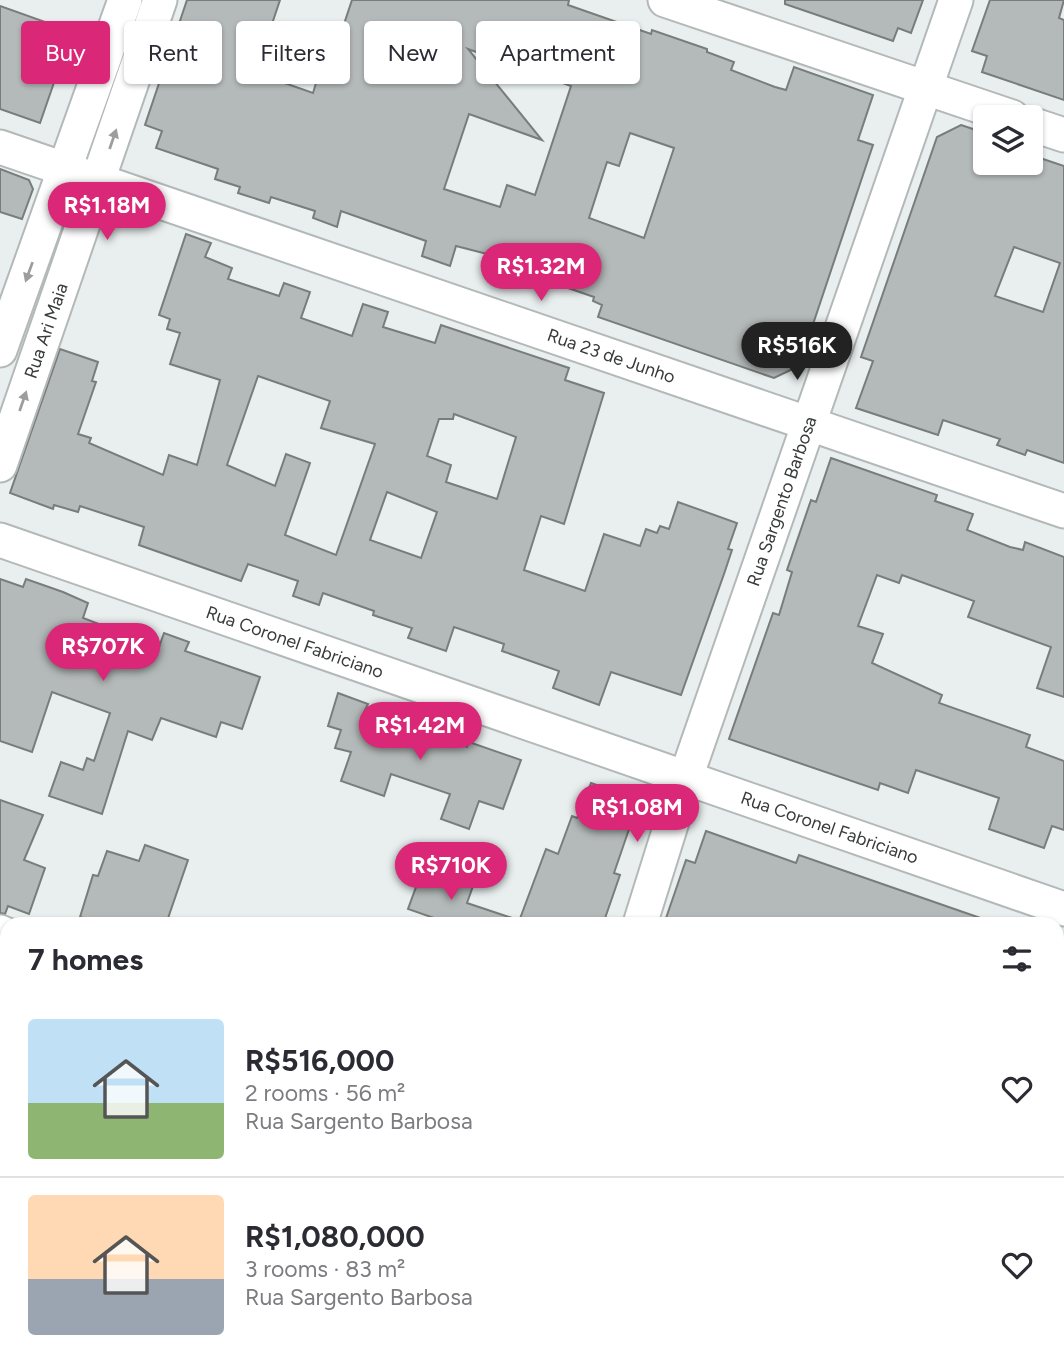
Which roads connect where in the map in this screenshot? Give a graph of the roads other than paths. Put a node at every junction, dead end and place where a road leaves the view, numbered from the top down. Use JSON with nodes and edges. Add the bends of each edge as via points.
{"nodes":[{"id":1,"x":125,"y":0,"type":"edge"},
{"id":2,"x":160,"y":0,"type":"edge"},
{"id":3,"x":664,"y":0,"type":"edge"},
{"id":4,"x":956,"y":0,"type":"edge"},
{"id":5,"x":926,"y":88,"type":"junction"},
{"id":6,"x":976,"y":105,"type":"edge"},
{"id":7,"x":1043,"y":128,"type":"edge"},
{"id":8,"x":1064,"y":135,"type":"edge"},
{"id":9,"x":0,"y":147,"type":"edge"},
{"id":10,"x":67,"y":170,"type":"junction"},
{"id":11,"x":99,"y":183,"type":"junction"},
{"id":12,"x":0,"y":350,"type":"edge"},
{"id":13,"x":812,"y":422,"type":"junction"},
{"id":14,"x":0,"y":465,"type":"edge"},
{"id":15,"x":1064,"y":511,"type":"edge"},
{"id":16,"x":0,"y":540,"type":"edge"},
{"id":17,"x":685,"y":780,"type":"junction"},
{"id":18,"x":1064,"y":909,"type":"edge"},
{"id":19,"x":642,"y":917,"type":"edge"}],
"edges":[{"from":1,"to":10,"type":"street","name":"Rua Ari Maia"},
{"from":11,"to":2,"type":"street","name":"Rua Ari Maia","one_way":true},
{"from":3,"to":5,"type":"street"},
{"from":4,"to":5,"type":"street","name":"Rua Sargento Barbosa"},
{"from":5,"to":6,"type":"street"},
{"from":5,"to":13,"type":"street","name":"Rua Sargento Barbosa"},
{"from":7,"to":8,"type":"street"},
{"from":9,"to":10,"type":"street","name":"Rua 23 de Junho"},
{"from":10,"to":11,"type":"street","name":"Rua 23 de Junho"},
{"from":10,"to":12,"type":"street","name":"Rua Ari Maia","one_way":true},
{"from":11,"to":13,"type":"street","name":"Rua 23 de Junho"},
{"from":14,"to":11,"type":"street","name":"Rua Ari Maia","one_way":true},
{"from":13,"to":15,"type":"street","name":"Rua 23 de Junho"},
{"from":13,"to":17,"type":"street","name":"Rua Sargento Barbosa"},
{"from":16,"to":17,"type":"street","name":"Rua Coronel Fabriciano"},
{"from":17,"to":18,"type":"street","name":"Rua Coronel Fabriciano"},
{"from":17,"to":19,"type":"street","name":"Rua Sargento Barbosa"}]}
